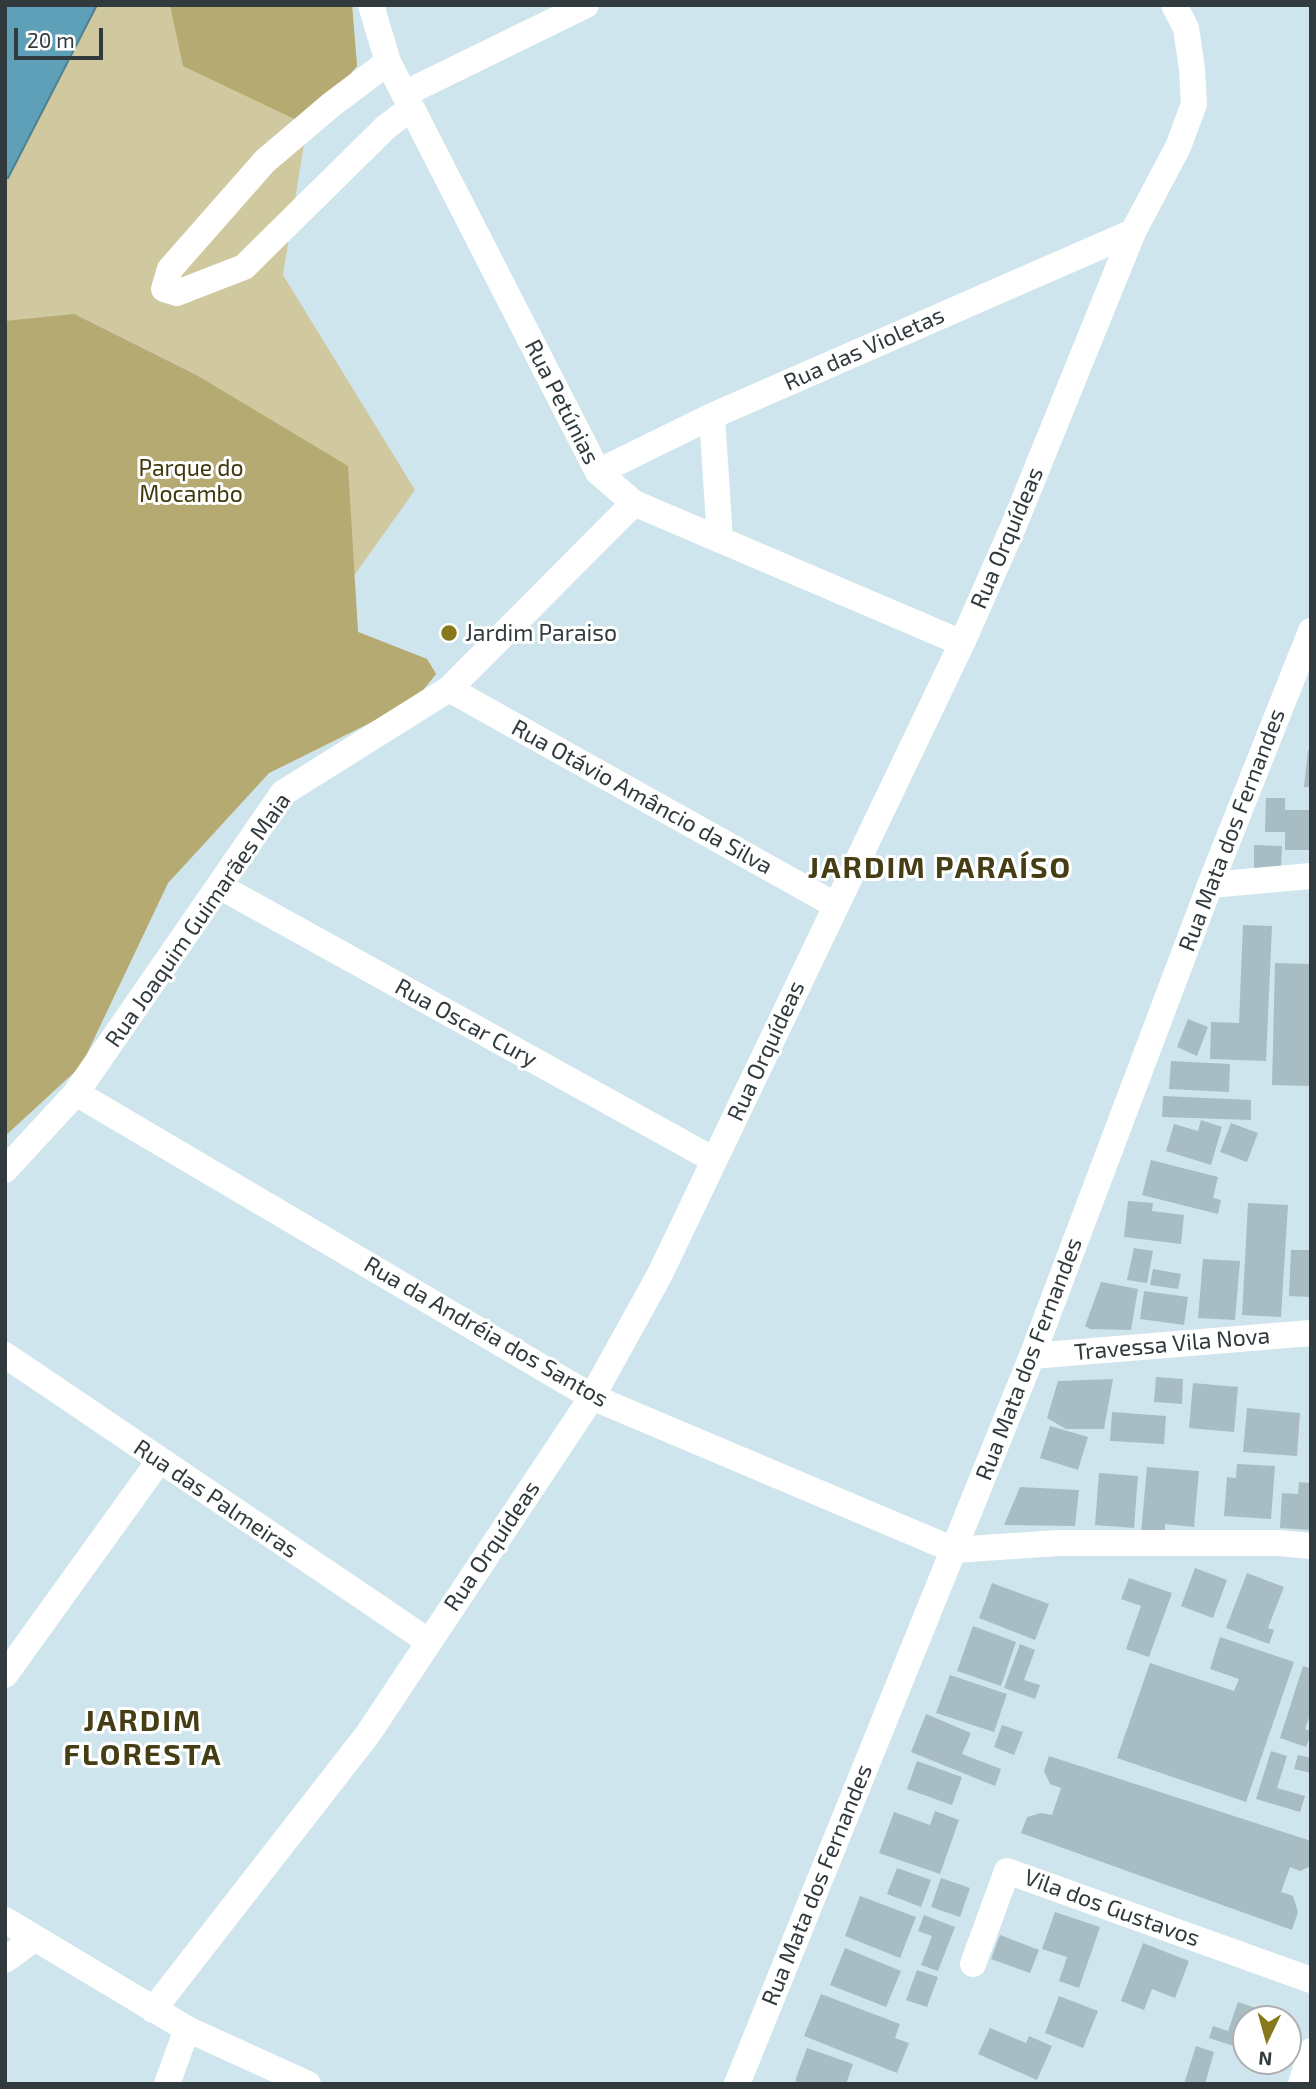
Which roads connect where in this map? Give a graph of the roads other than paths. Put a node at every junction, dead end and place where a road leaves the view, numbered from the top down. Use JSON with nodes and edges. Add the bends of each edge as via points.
{"nodes":[{"id":1,"x":371,"y":5,"type":"edge"},
{"id":2,"x":586,"y":5,"type":"edge"},
{"id":3,"x":1174,"y":5,"type":"edge"},
{"id":4,"x":388,"y":62,"type":"junction"},
{"id":5,"x":408,"y":101,"type":"junction"},
{"id":6,"x":1133,"y":232,"type":"junction"},
{"id":7,"x":712,"y":416,"type":"junction"},
{"id":8,"x":598,"y":472,"type":"junction"},
{"id":9,"x":634,"y":503,"type":"junction"},
{"id":10,"x":720,"y":541,"type":"junction"},
{"id":11,"x":1311,"y":631,"type":"edge"},
{"id":12,"x":962,"y":643,"type":"junction"},
{"id":13,"x":449,"y":689,"type":"junction"},
{"id":14,"x":1311,"y":876,"type":"edge"},
{"id":15,"x":1210,"y":885,"type":"junction"},
{"id":16,"x":219,"y":886,"type":"junction"},
{"id":17,"x":835,"y":905,"type":"junction"},
{"id":18,"x":76,"y":1093,"type":"junction"},
{"id":19,"x":714,"y":1160,"type":"junction"},
{"id":20,"x":5,"y":1170,"type":"edge"},
{"id":21,"x":1311,"y":1333,"type":"edge"},
{"id":22,"x":5,"y":1355,"type":"edge"},
{"id":23,"x":1032,"y":1356,"type":"junction"},
{"id":24,"x":593,"y":1397,"type":"junction"},
{"id":25,"x":159,"y":1461,"type":"junction"},
{"id":26,"x":1311,"y":1546,"type":"edge"},
{"id":27,"x":954,"y":1550,"type":"junction"},
{"id":28,"x":15,"y":1641,"type":"edge"},
{"id":29,"x":428,"y":1641,"type":"junction"},
{"id":30,"x":5,"y":1675,"type":"edge"},
{"id":31,"x":5,"y":1920,"type":"edge"},
{"id":32,"x":34,"y":1939,"type":"junction"},
{"id":33,"x":5,"y":1960,"type":"edge"},
{"id":34,"x":973,"y":1964,"type":"dead end"},
{"id":35,"x":1311,"y":1980,"type":"edge"},
{"id":36,"x":153,"y":2011,"type":"junction"},
{"id":37,"x":187,"y":2029,"type":"junction"},
{"id":38,"x":167,"y":2084,"type":"edge"},
{"id":39,"x":308,"y":2084,"type":"edge"},
{"id":40,"x":737,"y":2084,"type":"edge"}],
"edges":[{"from":1,"to":4,"type":"street","name":"Rua Petúnias"},
{"from":2,"to":5,"type":"street"},
{"from":3,"to":6,"type":"street","name":"Rua Orquídeas","via":[[1186,28],[1194,104],[1178,146]]},
{"from":4,"to":5,"type":"street","name":"Rua Petúnias"},
{"from":4,"to":5,"type":"street","via":[[265,162],[170,269],[164,289],[177,293],[244,267]]},
{"from":5,"to":8,"type":"street","name":"Rua Petúnias"},
{"from":6,"to":7,"type":"street","name":"Rua das Violetas"},
{"from":6,"to":12,"type":"street","name":"Rua Orquídeas"},
{"from":7,"to":8,"type":"street","name":"Rua das Violetas"},
{"from":7,"to":10,"type":"street"},
{"from":8,"to":9,"type":"street","name":"Rua Petúnias"},
{"from":9,"to":10,"type":"street","name":"Rua Petúnias"},
{"from":9,"to":13,"type":"street","name":"Rua Joaquim Guimarães Maia"},
{"from":10,"to":12,"type":"street","name":"Rua Petúnias"},
{"from":11,"to":15,"type":"street","name":"Rua Mata dos Fernandes"},
{"from":12,"to":17,"type":"street","name":"Rua Orquídeas"},
{"from":13,"to":16,"type":"street","name":"Rua Joaquim Guimarães Maia","via":[[283,793]]},
{"from":13,"to":17,"type":"street","name":"Rua Otávio Amâncio da Silva"},
{"from":14,"to":15,"type":"street"},
{"from":15,"to":23,"type":"street","name":"Rua Mata dos Fernandes"},
{"from":16,"to":18,"type":"street","name":"Rua Joaquim Guimarães Maia"},
{"from":16,"to":19,"type":"street","name":"Rua Oscar Cury"},
{"from":17,"to":19,"type":"street","name":"Rua Orquídeas"},
{"from":18,"to":20,"type":"street","name":"Rua Joaquim Guimarães Maia"},
{"from":18,"to":24,"type":"street","name":"Rua da Andréia dos Santos"},
{"from":19,"to":24,"type":"street","name":"Rua Orquídeas","via":[[659,1276]]},
{"from":21,"to":23,"type":"street","name":"Travessa Vila Nova"},
{"from":22,"to":25,"type":"street","name":"Rua das Palmeiras"},
{"from":23,"to":27,"type":"street","name":"Rua Mata dos Fernandes"},
{"from":24,"to":27,"type":"street","name":"Rua da Andréia dos Santos"},
{"from":24,"to":29,"type":"street","name":"Rua Orquídeas"},
{"from":25,"to":28,"type":"street"},
{"from":25,"to":29,"type":"street","name":"Rua das Palmeiras"},
{"from":26,"to":27,"type":"street","via":[[1058,1543]]},
{"from":27,"to":40,"type":"street","name":"Rua Mata dos Fernandes"},
{"from":28,"to":30,"type":"street"},
{"from":29,"to":36,"type":"street","name":"Rua Orquídeas","via":[[368,1734]]},
{"from":31,"to":32,"type":"street"},
{"from":32,"to":33,"type":"street"},
{"from":32,"to":36,"type":"street"},
{"from":34,"to":35,"type":"street","name":"Vila dos Gustavos","via":[[1007,1871]]},
{"from":36,"to":37,"type":"street"},
{"from":37,"to":38,"type":"street"},
{"from":37,"to":39,"type":"street"}]}
